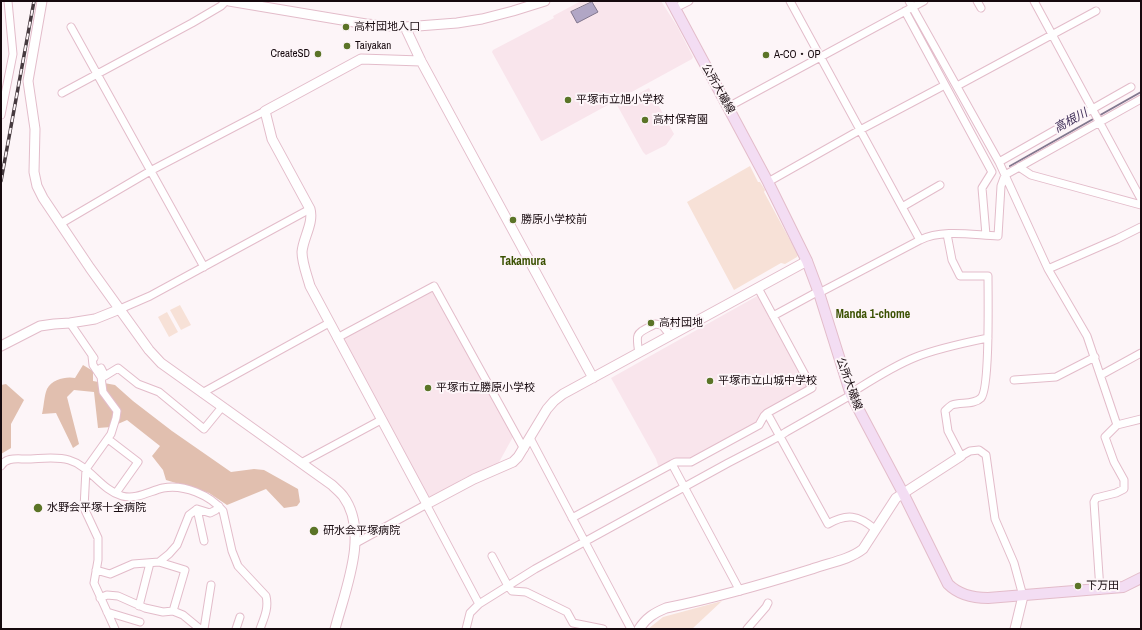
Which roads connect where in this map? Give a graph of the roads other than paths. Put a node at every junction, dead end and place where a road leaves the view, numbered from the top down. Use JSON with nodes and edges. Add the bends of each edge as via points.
{"nodes":[{"id":1,"x":8,"y":1,"type":"edge"},
{"id":2,"x":42,"y":1,"type":"edge"},
{"id":3,"x":227,"y":1,"type":"edge"},
{"id":4,"x":543,"y":1,"type":"edge"},
{"id":5,"x":689,"y":1,"type":"edge"},
{"id":6,"x":790,"y":1,"type":"edge"},
{"id":7,"x":924,"y":1,"type":"edge"},
{"id":8,"x":977,"y":1,"type":"edge"},
{"id":9,"x":1034,"y":1,"type":"edge"},
{"id":10,"x":243,"y":2,"type":"edge"},
{"id":11,"x":911,"y":4,"type":"edge"},
{"id":12,"x":673,"y":5,"type":"edge"},
{"id":13,"x":981,"y":8,"type":"dead end"},
{"id":14,"x":905,"y":11,"type":"junction"},
{"id":15,"x":1096,"y":11,"type":"dead end"},
{"id":16,"x":72,"y":27,"type":"dead end"},
{"id":17,"x":405,"y":27,"type":"junction"},
{"id":18,"x":1052,"y":35,"type":"junction"},
{"id":19,"x":821,"y":57,"type":"junction"},
{"id":20,"x":421,"y":61,"type":"junction"},
{"id":21,"x":98,"y":74,"type":"junction"},
{"id":22,"x":945,"y":85,"type":"junction"},
{"id":23,"x":957,"y":86,"type":"junction"},
{"id":24,"x":1131,"y":87,"type":"dead end"},
{"id":25,"x":62,"y":93,"type":"dead end"},
{"id":26,"x":1141,"y":99,"type":"edge"},
{"id":27,"x":728,"y":107,"type":"junction"},
{"id":28,"x":1092,"y":108,"type":"junction"},
{"id":29,"x":265,"y":111,"type":"junction"},
{"id":30,"x":1,"y":115,"type":"edge"},
{"id":31,"x":1100,"y":122,"type":"junction"},
{"id":32,"x":860,"y":130,"type":"junction"},
{"id":33,"x":999,"y":162,"type":"junction"},
{"id":34,"x":1019,"y":167,"type":"junction"},
{"id":35,"x":152,"y":170,"type":"junction"},
{"id":36,"x":1005,"y":175,"type":"junction"},
{"id":37,"x":768,"y":182,"type":"junction"},
{"id":38,"x":940,"y":185,"type":"dead end"},
{"id":39,"x":1141,"y":199,"type":"edge"},
{"id":40,"x":1141,"y":205,"type":"edge"},
{"id":41,"x":902,"y":206,"type":"junction"},
{"id":42,"x":310,"y":209,"type":"junction"},
{"id":43,"x":60,"y":224,"type":"junction"},
{"id":44,"x":1141,"y":227,"type":"edge"},
{"id":45,"x":947,"y":234,"type":"junction"},
{"id":46,"x":986,"y":235,"type":"junction"},
{"id":47,"x":920,"y":240,"type":"junction"},
{"id":48,"x":806,"y":261,"type":"junction"},
{"id":49,"x":204,"y":267,"type":"junction"},
{"id":50,"x":1048,"y":270,"type":"junction"},
{"id":51,"x":758,"y":288,"type":"junction"},
{"id":52,"x":819,"y":292,"type":"junction"},
{"id":53,"x":120,"y":309,"type":"junction"},
{"id":54,"x":773,"y":316,"type":"junction"},
{"id":55,"x":329,"y":323,"type":"junction"},
{"id":56,"x":70,"y":324,"type":"junction"},
{"id":57,"x":670,"y":335,"type":"junction"},
{"id":58,"x":337,"y":338,"type":"junction"},
{"id":59,"x":988,"y":338,"type":"junction"},
{"id":60,"x":1,"y":346,"type":"edge"},
{"id":61,"x":639,"y":353,"type":"junction"},
{"id":62,"x":1141,"y":353,"type":"edge"},
{"id":63,"x":92,"y":356,"type":"junction"},
{"id":64,"x":1095,"y":357,"type":"junction"},
{"id":65,"x":1101,"y":375,"type":"junction"},
{"id":66,"x":593,"y":378,"type":"junction"},
{"id":67,"x":1014,"y":380,"type":"dead end"},
{"id":68,"x":202,"y":393,"type":"junction"},
{"id":69,"x":851,"y":394,"type":"junction"},
{"id":70,"x":222,"y":407,"type":"junction"},
{"id":71,"x":767,"y":413,"type":"junction"},
{"id":72,"x":1141,"y":419,"type":"edge"},
{"id":73,"x":381,"y":420,"type":"junction"},
{"id":74,"x":1117,"y":425,"type":"junction"},
{"id":75,"x":780,"y":436,"type":"junction"},
{"id":76,"x":530,"y":438,"type":"junction"},
{"id":77,"x":108,"y":439,"type":"junction"},
{"id":78,"x":524,"y":449,"type":"junction"},
{"id":79,"x":961,"y":456,"type":"junction"},
{"id":80,"x":301,"y":463,"type":"junction"},
{"id":81,"x":672,"y":464,"type":"junction"},
{"id":82,"x":1,"y":466,"type":"edge"},
{"id":83,"x":86,"y":469,"type":"junction"},
{"id":84,"x":684,"y":487,"type":"junction"},
{"id":85,"x":116,"y":493,"type":"junction"},
{"id":86,"x":903,"y":493,"type":"junction"},
{"id":87,"x":426,"y":504,"type":"junction"},
{"id":88,"x":219,"y":506,"type":"junction"},
{"id":89,"x":197,"y":509,"type":"junction"},
{"id":90,"x":572,"y":518,"type":"junction"},
{"id":91,"x":875,"y":529,"type":"junction"},
{"id":92,"x":204,"y":540,"type":"dead end"},
{"id":93,"x":585,"y":542,"type":"junction"},
{"id":94,"x":356,"y":543,"type":"junction"},
{"id":95,"x":492,"y":556,"type":"dead end"},
{"id":96,"x":159,"y":562,"type":"junction"},
{"id":97,"x":150,"y":563,"type":"junction"},
{"id":98,"x":96,"y":570,"type":"junction"},
{"id":99,"x":1141,"y":578,"type":"edge"},
{"id":100,"x":211,"y":585,"type":"dead end"},
{"id":101,"x":508,"y":586,"type":"junction"},
{"id":102,"x":1100,"y":590,"type":"junction"},
{"id":103,"x":740,"y":591,"type":"junction"},
{"id":104,"x":1023,"y":596,"type":"junction"},
{"id":105,"x":100,"y":598,"type":"junction"},
{"id":106,"x":768,"y":603,"type":"dead end"},
{"id":107,"x":479,"y":604,"type":"junction"},
{"id":108,"x":139,"y":606,"type":"junction"},
{"id":109,"x":107,"y":612,"type":"junction"},
{"id":110,"x":173,"y":612,"type":"junction"},
{"id":111,"x":240,"y":617,"type":"dead end"},
{"id":112,"x":140,"y":622,"type":"dead end"},
{"id":113,"x":115,"y":629,"type":"edge"},
{"id":114,"x":200,"y":629,"type":"edge"},
{"id":115,"x":204,"y":629,"type":"edge"},
{"id":116,"x":236,"y":629,"type":"edge"},
{"id":117,"x":260,"y":629,"type":"edge"},
{"id":118,"x":335,"y":629,"type":"edge"},
{"id":119,"x":466,"y":629,"type":"edge"},
{"id":120,"x":603,"y":629,"type":"edge"},
{"id":121,"x":631,"y":629,"type":"edge"},
{"id":122,"x":639,"y":629,"type":"edge"},
{"id":123,"x":747,"y":629,"type":"edge"},
{"id":124,"x":1015,"y":629,"type":"edge"}],
"edges":[{"from":1,"to":30,"type":"street","via":[[13,54]]},
{"from":2,"to":43,"type":"street","via":[[28,81],[35,129],[34,172],[40,192]]},
{"from":3,"to":10,"type":"street"},
{"from":3,"to":21,"type":"street"},
{"from":4,"to":17,"type":"street","via":[[482,19]]},
{"from":5,"to":12,"type":"street"},
{"from":6,"to":19,"type":"street"},
{"from":7,"to":11,"type":"street"},
{"from":8,"to":13,"type":"street"},
{"from":9,"to":18,"type":"street"},
{"from":10,"to":17,"type":"street","via":[[269,9],[366,24]]},
{"from":11,"to":14,"type":"street"},
{"from":11,"to":23,"type":"street"},
{"from":12,"to":27,"type":"main road","name":"公所大磯線"},
{"from":14,"to":19,"type":"street"},
{"from":14,"to":22,"type":"street"},
{"from":15,"to":18,"type":"street"},
{"from":16,"to":21,"type":"street"},
{"from":17,"to":20,"type":"street"},
{"from":18,"to":23,"type":"street"},
{"from":18,"to":28,"type":"street"},
{"from":19,"to":27,"type":"street"},
{"from":19,"to":32,"type":"street"},
{"from":20,"to":29,"type":"street","via":[[361,59]]},
{"from":20,"to":66,"type":"street"},
{"from":21,"to":25,"type":"street"},
{"from":21,"to":35,"type":"street"},
{"from":22,"to":32,"type":"street"},
{"from":22,"to":46,"type":"street","via":[[992,172],[982,188]]},
{"from":23,"to":33,"type":"street"},
{"from":24,"to":28,"type":"street"},
{"from":26,"to":31,"type":"street"},
{"from":27,"to":37,"type":"main road","name":"公所大磯線"},
{"from":28,"to":31,"type":"street"},
{"from":28,"to":33,"type":"street"},
{"from":29,"to":35,"type":"street"},
{"from":29,"to":42,"type":"street","via":[[272,139]]},
{"from":31,"to":34,"type":"street"},
{"from":31,"to":39,"type":"street"},
{"from":32,"to":37,"type":"street"},
{"from":32,"to":41,"type":"street"},
{"from":33,"to":36,"type":"street"},
{"from":34,"to":36,"type":"street"},
{"from":34,"to":40,"type":"street","via":[[1031,175]]},
{"from":35,"to":43,"type":"street"},
{"from":35,"to":49,"type":"street"},
{"from":36,"to":46,"type":"street","via":[[1001,186],[998,236]]},
{"from":36,"to":50,"type":"street"},
{"from":37,"to":48,"type":"main road","name":"公所大磯線"},
{"from":38,"to":41,"type":"street"},
{"from":41,"to":47,"type":"street"},
{"from":42,"to":49,"type":"street"},
{"from":42,"to":55,"type":"street","via":[[312,216],[302,258],[310,286]]},
{"from":43,"to":53,"type":"street"},
{"from":44,"to":50,"type":"street"},
{"from":45,"to":46,"type":"street"},
{"from":45,"to":47,"type":"street"},
{"from":45,"to":59,"type":"street","via":[[952,260],[960,276],[988,276]]},
{"from":47,"to":52,"type":"street"},
{"from":48,"to":51,"type":"street"},
{"from":48,"to":52,"type":"main road","name":"公所大磯線"},
{"from":49,"to":53,"type":"street"},
{"from":50,"to":64,"type":"street","via":[[1087,336]]},
{"from":51,"to":54,"type":"street"},
{"from":51,"to":57,"type":"street"},
{"from":52,"to":54,"type":"street"},
{"from":52,"to":69,"type":"main road","name":"公所大磯線"},
{"from":53,"to":56,"type":"street","via":[[95,319]]},
{"from":53,"to":68,"type":"street","via":[[161,363]]},
{"from":54,"to":71,"type":"street","via":[[812,388]]},
{"from":55,"to":58,"type":"street"},
{"from":55,"to":68,"type":"street"},
{"from":56,"to":60,"type":"street","via":[[40,326]]},
{"from":56,"to":63,"type":"street"},
{"from":57,"to":61,"type":"street"},
{"from":57,"to":61,"type":"street","via":[[662,325],[655,324],[638,333],[636,337]]},
{"from":58,"to":73,"type":"street"},
{"from":58,"to":78,"type":"street","via":[[434,286]]},
{"from":59,"to":69,"type":"street","via":[[952,345],[916,357]]},
{"from":59,"to":79,"type":"street","via":[[983,396],[978,401],[951,405],[946,411],[948,431]]},
{"from":61,"to":66,"type":"street"},
{"from":62,"to":65,"type":"street"},
{"from":63,"to":70,"type":"street","via":[[105,376],[118,368],[138,384],[159,392],[204,429]]},
{"from":63,"to":77,"type":"street","via":[[93,365],[101,377],[103,392],[116,411]]},
{"from":64,"to":65,"type":"street"},
{"from":64,"to":67,"type":"street","via":[[1056,377]]},
{"from":65,"to":74,"type":"street"},
{"from":66,"to":76,"type":"street","via":[[554,401]]},
{"from":68,"to":70,"type":"street"},
{"from":69,"to":75,"type":"street"},
{"from":69,"to":86,"type":"main road","name":"公所大磯線"},
{"from":70,"to":80,"type":"street"},
{"from":71,"to":75,"type":"street"},
{"from":71,"to":81,"type":"street","via":[[759,425],[691,462]]},
{"from":72,"to":74,"type":"street"},
{"from":73,"to":80,"type":"street"},
{"from":73,"to":87,"type":"street"},
{"from":74,"to":102,"type":"street","via":[[1105,437],[1124,480],[1124,489],[1096,498],[1094,502]]},
{"from":75,"to":84,"type":"street"},
{"from":75,"to":91,"type":"street","via":[[828,524],[842,518],[858,518]]},
{"from":76,"to":78,"type":"street"},
{"from":76,"to":90,"type":"street"},
{"from":77,"to":83,"type":"street"},
{"from":77,"to":85,"type":"street","via":[[138,462]]},
{"from":78,"to":87,"type":"street","via":[[513,462]]},
{"from":79,"to":86,"type":"street"},
{"from":79,"to":104,"type":"street","via":[[979,450],[986,455],[995,519],[1014,563]]},
{"from":80,"to":94,"type":"street","via":[[343,496],[354,523]]},
{"from":81,"to":84,"type":"street"},
{"from":81,"to":90,"type":"street"},
{"from":82,"to":83,"type":"street","via":[[3,462],[11,459],[57,459],[69,460]]},
{"from":83,"to":85,"type":"street"},
{"from":83,"to":98,"type":"street","via":[[84,508],[98,538]]},
{"from":84,"to":93,"type":"street"},
{"from":84,"to":103,"type":"street"},
{"from":85,"to":88,"type":"street","via":[[123,496],[141,496],[172,487],[206,496]]},
{"from":86,"to":91,"type":"street","via":[[891,504]]},
{"from":86,"to":104,"type":"main road","name":"公所大磯線","via":[[941,572],[953,589],[978,598]]},
{"from":87,"to":94,"type":"street"},
{"from":87,"to":107,"type":"street"},
{"from":88,"to":89,"type":"street","via":[[210,513]]},
{"from":88,"to":117,"type":"street","via":[[223,511],[238,566],[266,596],[268,602]]},
{"from":89,"to":92,"type":"street"},
{"from":89,"to":96,"type":"street","via":[[189,515],[177,545]]},
{"from":90,"to":93,"type":"street"},
{"from":91,"to":103,"type":"street","via":[[857,553]]},
{"from":93,"to":101,"type":"street"},
{"from":93,"to":121,"type":"street"},
{"from":94,"to":118,"type":"street"},
{"from":95,"to":101,"type":"street"},
{"from":96,"to":97,"type":"street"},
{"from":96,"to":110,"type":"street","via":[[184,570]]},
{"from":97,"to":98,"type":"street","via":[[133,564],[110,574]]},
{"from":97,"to":108,"type":"street"},
{"from":98,"to":105,"type":"street","via":[[94,583]]},
{"from":99,"to":102,"type":"main road","name":"公所大磯線","via":[[1123,587]]},
{"from":100,"to":115,"type":"street"},
{"from":101,"to":107,"type":"street"},
{"from":101,"to":120,"type":"street","via":[[512,591],[526,592],[568,612],[573,623]]},
{"from":102,"to":104,"type":"main road","name":"公所大磯線"},
{"from":103,"to":122,"type":"street","via":[[655,612]]},
{"from":104,"to":124,"type":"street"},
{"from":105,"to":108,"type":"street","via":[[108,595],[118,596]]},
{"from":105,"to":109,"type":"street"},
{"from":106,"to":123,"type":"street"},
{"from":107,"to":119,"type":"street","via":[[470,613]]},
{"from":108,"to":110,"type":"street"},
{"from":109,"to":112,"type":"street"},
{"from":109,"to":113,"type":"street"},
{"from":110,"to":114,"type":"street","via":[[183,615]]},
{"from":111,"to":116,"type":"street"}]}
